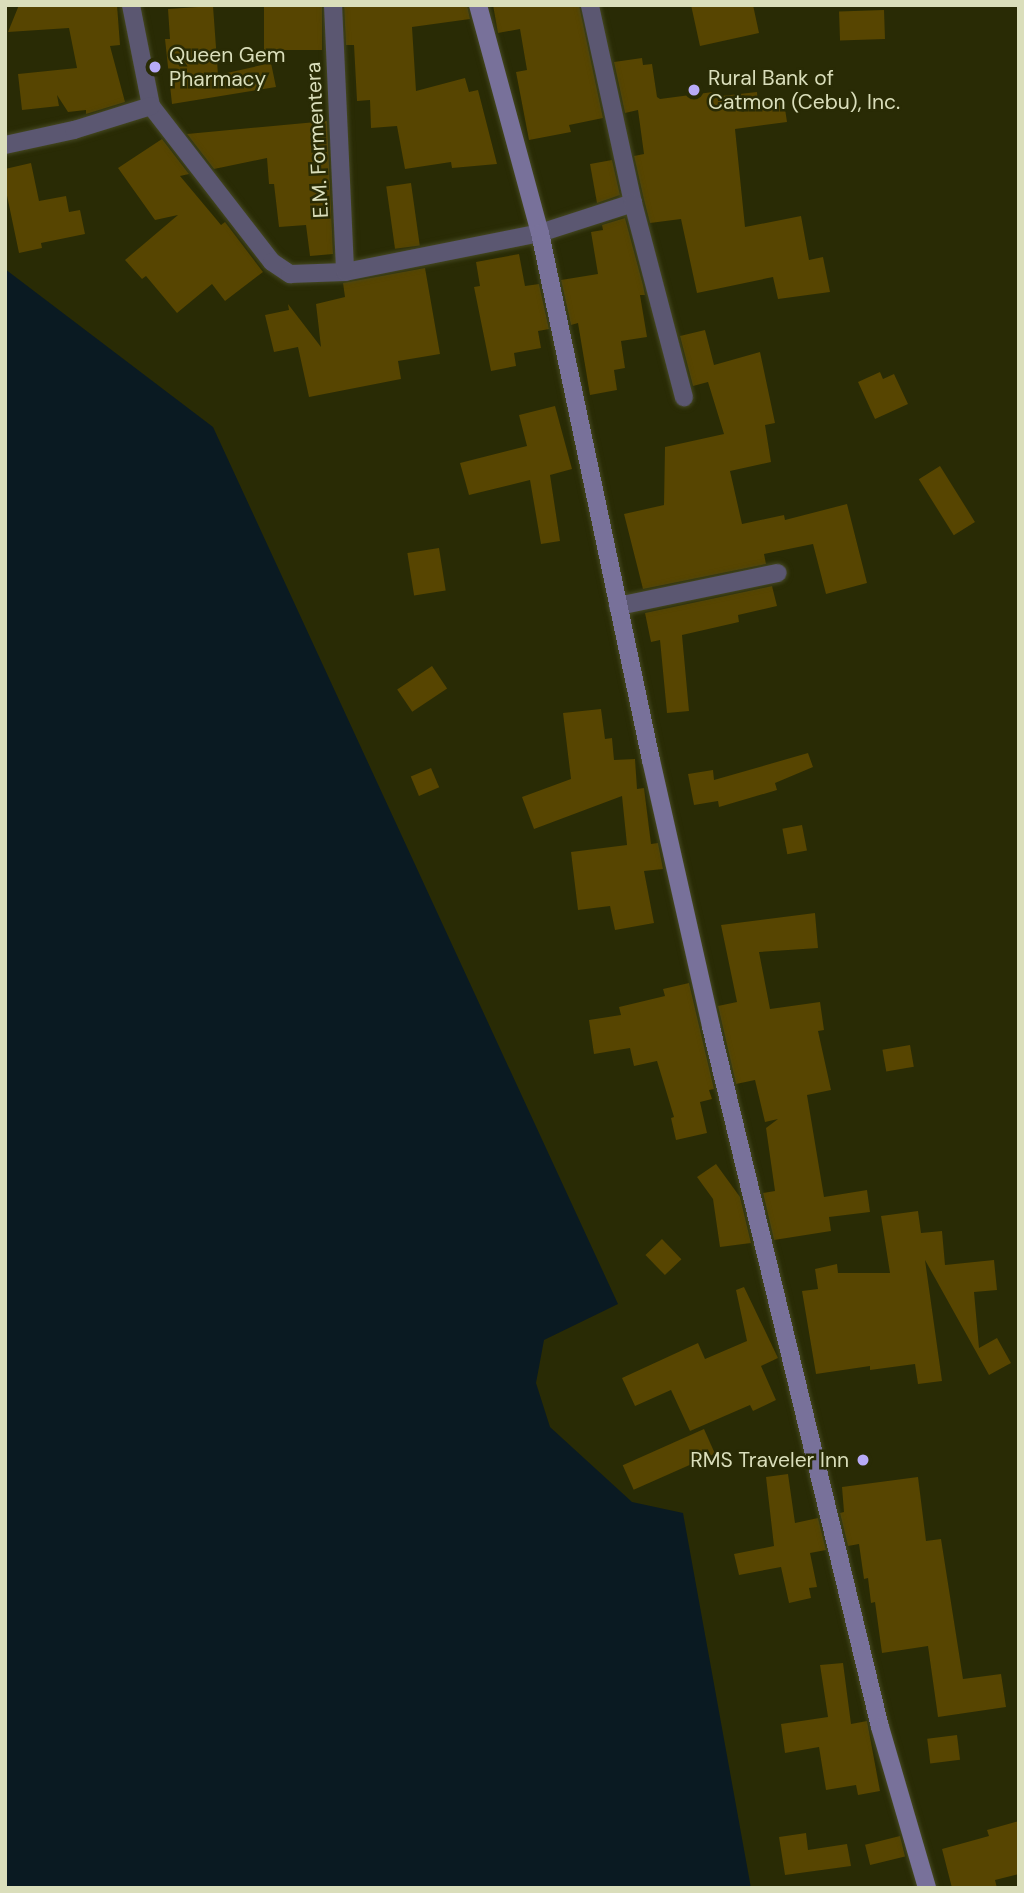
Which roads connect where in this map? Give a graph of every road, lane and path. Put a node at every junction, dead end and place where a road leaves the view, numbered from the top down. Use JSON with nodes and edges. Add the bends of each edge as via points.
{"nodes":[{"id":1,"x":131,"y":5,"type":"edge"},
{"id":2,"x":333,"y":5,"type":"edge"},
{"id":3,"x":478,"y":5,"type":"edge"},
{"id":4,"x":590,"y":5,"type":"edge"},
{"id":5,"x":150,"y":106,"type":"junction"},
{"id":6,"x":5,"y":145,"type":"edge"},
{"id":7,"x":633,"y":203,"type":"junction"},
{"id":8,"x":540,"y":233,"type":"junction"},
{"id":9,"x":345,"y":272,"type":"junction"},
{"id":10,"x":684,"y":397,"type":"dead end"},
{"id":11,"x":778,"y":573,"type":"dead end"},
{"id":12,"x":618,"y":606,"type":"junction"},
{"id":13,"x":927,"y":1888,"type":"edge"}],
"edges":[{"from":1,"to":5,"type":"street"},
{"from":2,"to":9,"type":"street","name":"E.M. Formentera"},
{"from":3,"to":8,"type":"main road"},
{"from":4,"to":7,"type":"street"},
{"from":5,"to":6,"type":"street"},
{"from":5,"to":9,"type":"street","via":[[271,262],[290,274]]},
{"from":7,"to":8,"type":"street"},
{"from":7,"to":10,"type":"street"},
{"from":8,"to":9,"type":"street"},
{"from":8,"to":12,"type":"main road"},
{"from":11,"to":12,"type":"street"},
{"from":12,"to":13,"type":"main road","via":[[711,1027],[792,1364],[880,1727]]}]}
